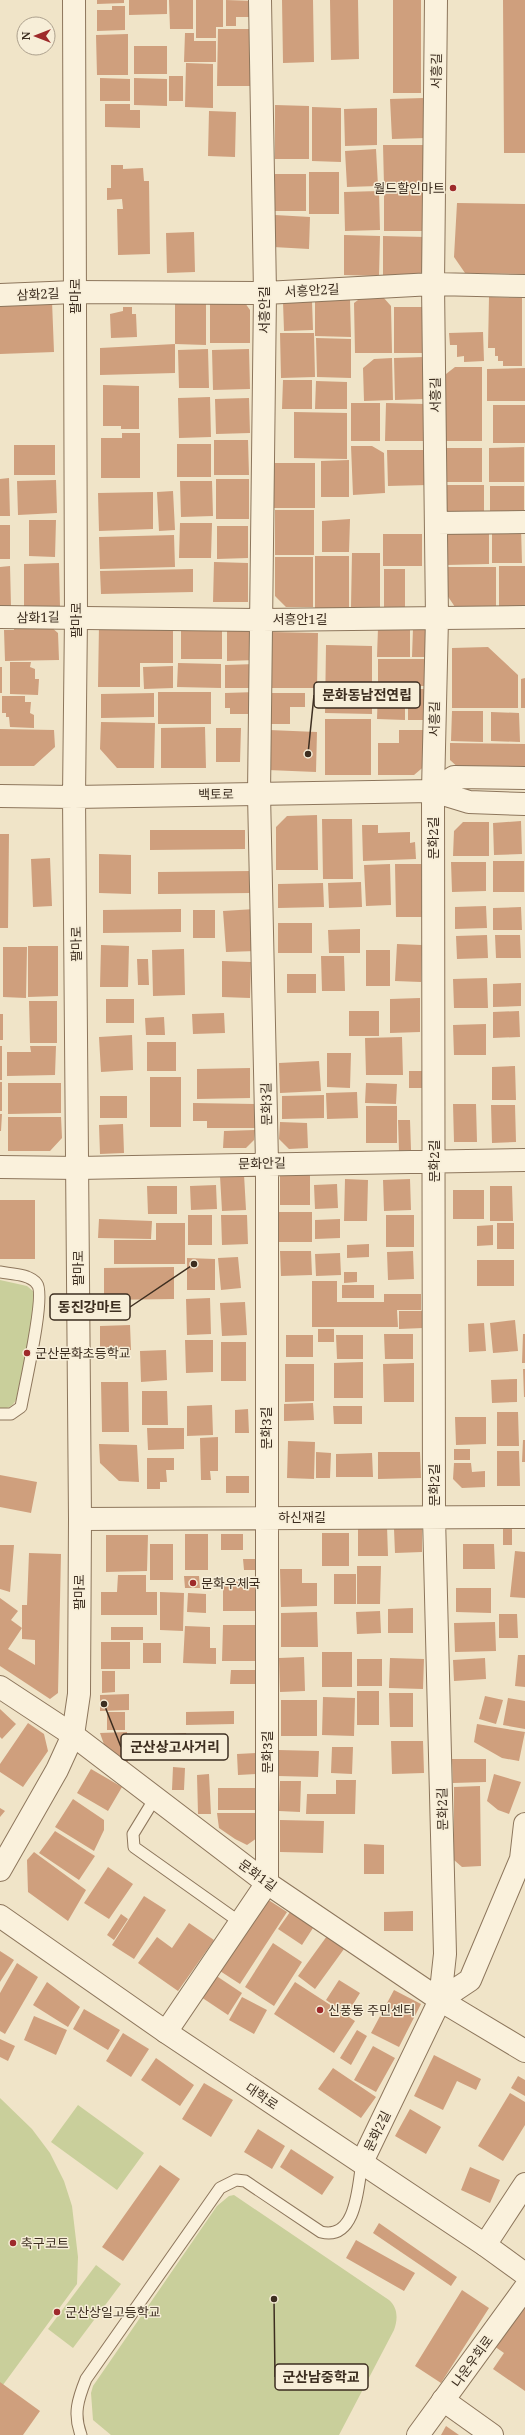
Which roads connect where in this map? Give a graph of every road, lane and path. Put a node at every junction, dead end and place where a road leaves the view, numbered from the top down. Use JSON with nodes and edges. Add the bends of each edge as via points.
{"nodes":[{"id":1,"x":74,"y":0,"type":"edge"},
{"id":2,"x":260,"y":0,"type":"edge"},
{"id":3,"x":436,"y":0,"type":"edge"},
{"id":4,"x":434,"y":284,"type":"junction"},
{"id":5,"x":525,"y":286,"type":"edge"},
{"id":6,"x":75,"y":292,"type":"junction"},
{"id":7,"x":265,"y":293,"type":"junction"},
{"id":8,"x":0,"y":295,"type":"edge"},
{"id":9,"x":525,"y":522,"type":"edge"},
{"id":10,"x":436,"y":523,"type":"junction"},
{"id":11,"x":76,"y":616,"type":"junction"},
{"id":12,"x":0,"y":617,"type":"edge"},
{"id":13,"x":525,"y":617,"type":"edge"},
{"id":14,"x":437,"y":618,"type":"junction"},
{"id":15,"x":262,"y":620,"type":"junction"},
{"id":16,"x":525,"y":778,"type":"edge"},
{"id":17,"x":433,"y":791,"type":"junction"},
{"id":18,"x":259,"y":794,"type":"junction"},
{"id":19,"x":0,"y":796,"type":"edge"},
{"id":20,"x":74,"y":797,"type":"junction"},
{"id":21,"x":525,"y":804,"type":"edge"},
{"id":22,"x":525,"y":1160,"type":"edge"},
{"id":23,"x":434,"y":1161,"type":"junction"},
{"id":24,"x":267,"y":1163,"type":"junction"},
{"id":25,"x":0,"y":1167,"type":"edge"},
{"id":26,"x":78,"y":1168,"type":"junction"},
{"id":27,"x":0,"y":1272,"type":"edge"},
{"id":28,"x":0,"y":1414,"type":"edge"},
{"id":29,"x":266,"y":1517,"type":"junction"},
{"id":30,"x":434,"y":1517,"type":"junction"},
{"id":31,"x":525,"y":1517,"type":"edge"},
{"id":32,"x":80,"y":1519,"type":"junction"},
{"id":33,"x":0,"y":1687,"type":"edge"},
{"id":34,"x":73,"y":1735,"type":"junction"},
{"id":35,"x":155,"y":1798,"type":"junction"},
{"id":36,"x":525,"y":1824,"type":"edge"},
{"id":37,"x":0,"y":1870,"type":"edge"},
{"id":38,"x":267,"y":1883,"type":"junction"},
{"id":39,"x":0,"y":1916,"type":"edge"},
{"id":40,"x":241,"y":1923,"type":"junction"},
{"id":41,"x":440,"y":2000,"type":"junction"},
{"id":42,"x":166,"y":2032,"type":"junction"},
{"id":43,"x":525,"y":2051,"type":"edge"},
{"id":44,"x":362,"y":2162,"type":"junction"},
{"id":45,"x":525,"y":2184,"type":"edge"},
{"id":46,"x":485,"y":2245,"type":"junction"},
{"id":47,"x":525,"y":2274,"type":"edge"},
{"id":48,"x":525,"y":2288,"type":"edge"},
{"id":49,"x":444,"y":2400,"type":"junction"},
{"id":50,"x":82,"y":2435,"type":"edge"},
{"id":51,"x":418,"y":2435,"type":"edge"},
{"id":52,"x":492,"y":2435,"type":"edge"}],
"edges":[{"from":1,"to":6,"type":"street","name":"팔마로"},
{"from":2,"to":7,"type":"street","name":"서흥안길"},
{"from":3,"to":4,"type":"street","name":"서흥길"},
{"from":4,"to":5,"type":"street","name":"서흥안2길"},
{"from":4,"to":7,"type":"street","name":"서흥안2길"},
{"from":4,"to":10,"type":"street","name":"서흥길"},
{"from":6,"to":7,"type":"street","name":"서흥안2길"},
{"from":6,"to":8,"type":"street","name":"삼화2길"},
{"from":6,"to":11,"type":"street","name":"팔마로"},
{"from":7,"to":15,"type":"street","name":"서흥안길"},
{"from":9,"to":10,"type":"street"},
{"from":10,"to":14,"type":"street","name":"서흥길"},
{"from":11,"to":12,"type":"street","name":"삼화1길"},
{"from":11,"to":15,"type":"street","name":"서흥안1길"},
{"from":11,"to":20,"type":"street","name":"팔마로"},
{"from":13,"to":14,"type":"street","name":"서흥안1길"},
{"from":14,"to":15,"type":"street","name":"서흥안1길"},
{"from":14,"to":17,"type":"street","name":"서흥길"},
{"from":15,"to":18,"type":"street","name":"서흥안길"},
{"from":16,"to":17,"type":"street","via":[[454,777]]},
{"from":17,"to":18,"type":"street","name":"백토로"},
{"from":17,"to":21,"type":"street","name":"백토로","via":[[470,802]]},
{"from":17,"to":23,"type":"street","name":"문화2길"},
{"from":18,"to":20,"type":"street","name":"백토로"},
{"from":18,"to":24,"type":"street","name":"문화3길"},
{"from":19,"to":20,"type":"street","name":"백토로"},
{"from":20,"to":26,"type":"street","name":"팔마로"},
{"from":22,"to":23,"type":"street","name":"문화안길"},
{"from":23,"to":24,"type":"street","name":"문화안길"},
{"from":23,"to":30,"type":"street","name":"문화2길"},
{"from":24,"to":26,"type":"street","name":"문화안길"},
{"from":24,"to":29,"type":"street","name":"문화3길"},
{"from":25,"to":26,"type":"street","name":"문화안길"},
{"from":26,"to":32,"type":"street","name":"팔마로"},
{"from":27,"to":28,"type":"lane","via":[[31,1279],[39,1287],[40,1293],[21,1407],[11,1414]]},
{"from":29,"to":30,"type":"street","name":"하신재길"},
{"from":29,"to":32,"type":"street","name":"하신재길"},
{"from":29,"to":38,"type":"street","name":"문화3길"},
{"from":30,"to":31,"type":"street","name":"하신재길"},
{"from":30,"to":41,"type":"street","name":"문화2길","via":[[445,1954]]},
{"from":32,"to":34,"type":"street","name":"팔마로","via":[[79,1694]]},
{"from":33,"to":34,"type":"street","name":"문화1길"},
{"from":34,"to":35,"type":"street","name":"문화1길"},
{"from":34,"to":37,"type":"street","name":"팔마로","via":[[57,1770]]},
{"from":35,"to":38,"type":"street","name":"문화1길"},
{"from":35,"to":40,"type":"lane","via":[[134,1834],[134,1847]]},
{"from":36,"to":41,"type":"street","via":[[521,1859],[470,1980]]},
{"from":38,"to":40,"type":"street"},
{"from":38,"to":41,"type":"street","name":"문화1길"},
{"from":39,"to":42,"type":"street","name":"대학로"},
{"from":40,"to":42,"type":"street"},
{"from":41,"to":43,"type":"street","name":"문화1길"},
{"from":41,"to":44,"type":"street","name":"문화2길"},
{"from":42,"to":44,"type":"street","name":"대학로"},
{"from":44,"to":46,"type":"street","name":"대학로"},
{"from":44,"to":50,"type":"lane","via":[[359,2191],[351,2214],[340,2229],[334,2232],[321,2232],[245,2181],[236,2180],[220,2188],[86,2379],[77,2400],[76,2413]]},
{"from":45,"to":46,"type":"street"},
{"from":46,"to":47,"type":"street","name":"대학로"},
{"from":48,"to":49,"type":"street","name":"나운우회로"},
{"from":49,"to":51,"type":"street","name":"나운우회로"},
{"from":49,"to":52,"type":"street"}]}
